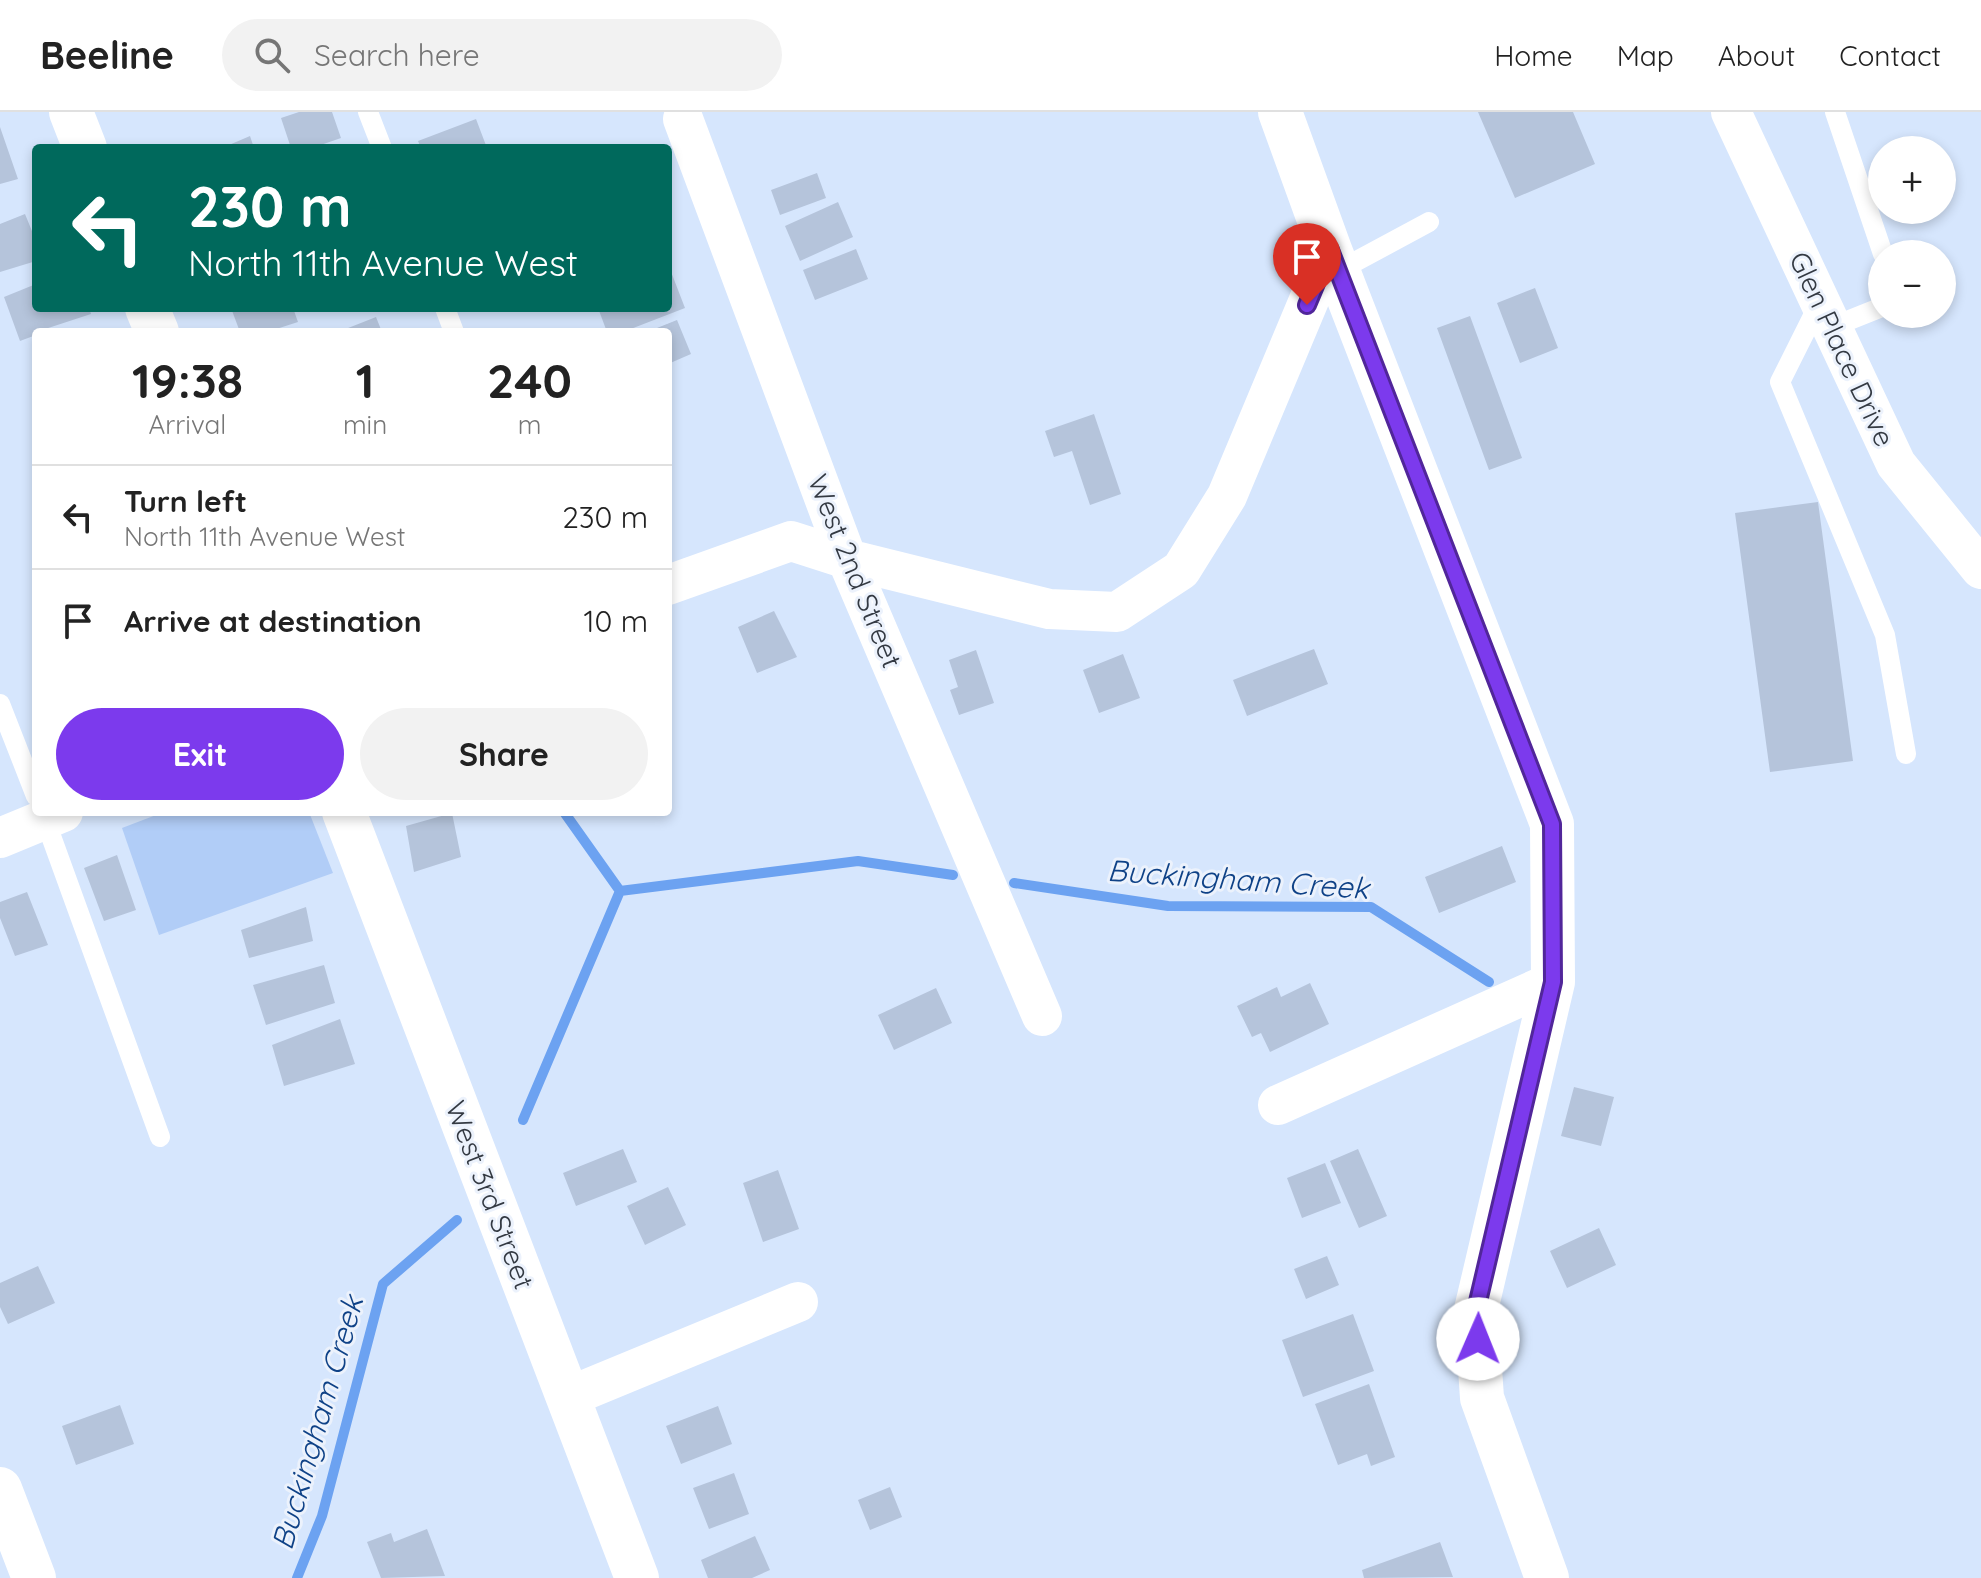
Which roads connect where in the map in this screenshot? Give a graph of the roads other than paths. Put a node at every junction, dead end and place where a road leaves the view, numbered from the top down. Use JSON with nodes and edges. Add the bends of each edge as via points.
{"nodes":[{"id":1,"x":71,"y":112,"type":"edge"},
{"id":2,"x":368,"y":112,"type":"edge"},
{"id":3,"x":1280,"y":112,"type":"edge"},
{"id":4,"x":1731,"y":112,"type":"edge"},
{"id":5,"x":1835,"y":112,"type":"edge"},
{"id":6,"x":683,"y":119,"type":"dead end"},
{"id":7,"x":83,"y":144,"type":"edge"},
{"id":8,"x":380,"y":144,"type":"edge"},
{"id":9,"x":1429,"y":222,"type":"dead end"},
{"id":10,"x":1878,"y":240,"type":"edge"},
{"id":11,"x":1334,"y":260,"type":"junction"},
{"id":12,"x":1868,"y":309,"type":"edge"},
{"id":13,"x":1826,"y":315,"type":"junction"},
{"id":14,"x":847,"y":559,"type":"junction"},
{"id":15,"x":1981,"y":569,"type":"edge"},
{"id":16,"x":672,"y":584,"type":"edge"},
{"id":17,"x":0,"y":704,"type":"edge"},
{"id":18,"x":1906,"y":754,"type":"dead end"},
{"id":19,"x":32,"y":776,"type":"edge"},
{"id":20,"x":37,"y":816,"type":"edge"},
{"id":21,"x":49,"y":816,"type":"edge"},
{"id":22,"x":346,"y":816,"type":"edge"},
{"id":23,"x":0,"y":838,"type":"edge"},
{"id":24,"x":1553,"y":982,"type":"junction"},
{"id":25,"x":1042,"y":1016,"type":"dead end"},
{"id":26,"x":1278,"y":1105,"type":"dead end"},
{"id":27,"x":160,"y":1137,"type":"dead end"},
{"id":28,"x":798,"y":1302,"type":"dead end"},
{"id":29,"x":568,"y":1397,"type":"junction"},
{"id":30,"x":0,"y":1489,"type":"edge"},
{"id":31,"x":34,"y":1578,"type":"edge"},
{"id":32,"x":637,"y":1578,"type":"edge"},
{"id":33,"x":1547,"y":1578,"type":"edge"}],
"edges":[{"from":1,"to":7,"type":"street"},
{"from":2,"to":8,"type":"lane"},
{"from":3,"to":11,"type":"street"},
{"from":4,"to":13,"type":"street","name":"Glen Place Drive"},
{"from":5,"to":10,"type":"lane"},
{"from":6,"to":14,"type":"street","name":"West 2nd Street"},
{"from":9,"to":11,"type":"lane"},
{"from":11,"to":14,"type":"street","via":[[1227,496],[1181,570],[1117,612],[1049,609]]},
{"from":11,"to":24,"type":"street","via":[[1552,824]]},
{"from":12,"to":13,"type":"lane"},
{"from":13,"to":15,"type":"street","name":"Glen Place Drive","via":[[1896,464]]},
{"from":13,"to":18,"type":"lane","via":[[1780,382],[1885,635]]},
{"from":14,"to":16,"type":"street","via":[[791,541]]},
{"from":14,"to":25,"type":"street","name":"West 2nd Street"},
{"from":17,"to":19,"type":"lane"},
{"from":20,"to":23,"type":"street"},
{"from":21,"to":27,"type":"lane"},
{"from":22,"to":29,"type":"street","name":"West 3rd Street"},
{"from":24,"to":26,"type":"street"},
{"from":24,"to":33,"type":"street","via":[[1476,1310],[1482,1398]]},
{"from":28,"to":29,"type":"street"},
{"from":29,"to":32,"type":"street","name":"West 3rd Street"},
{"from":30,"to":31,"type":"street"}]}
